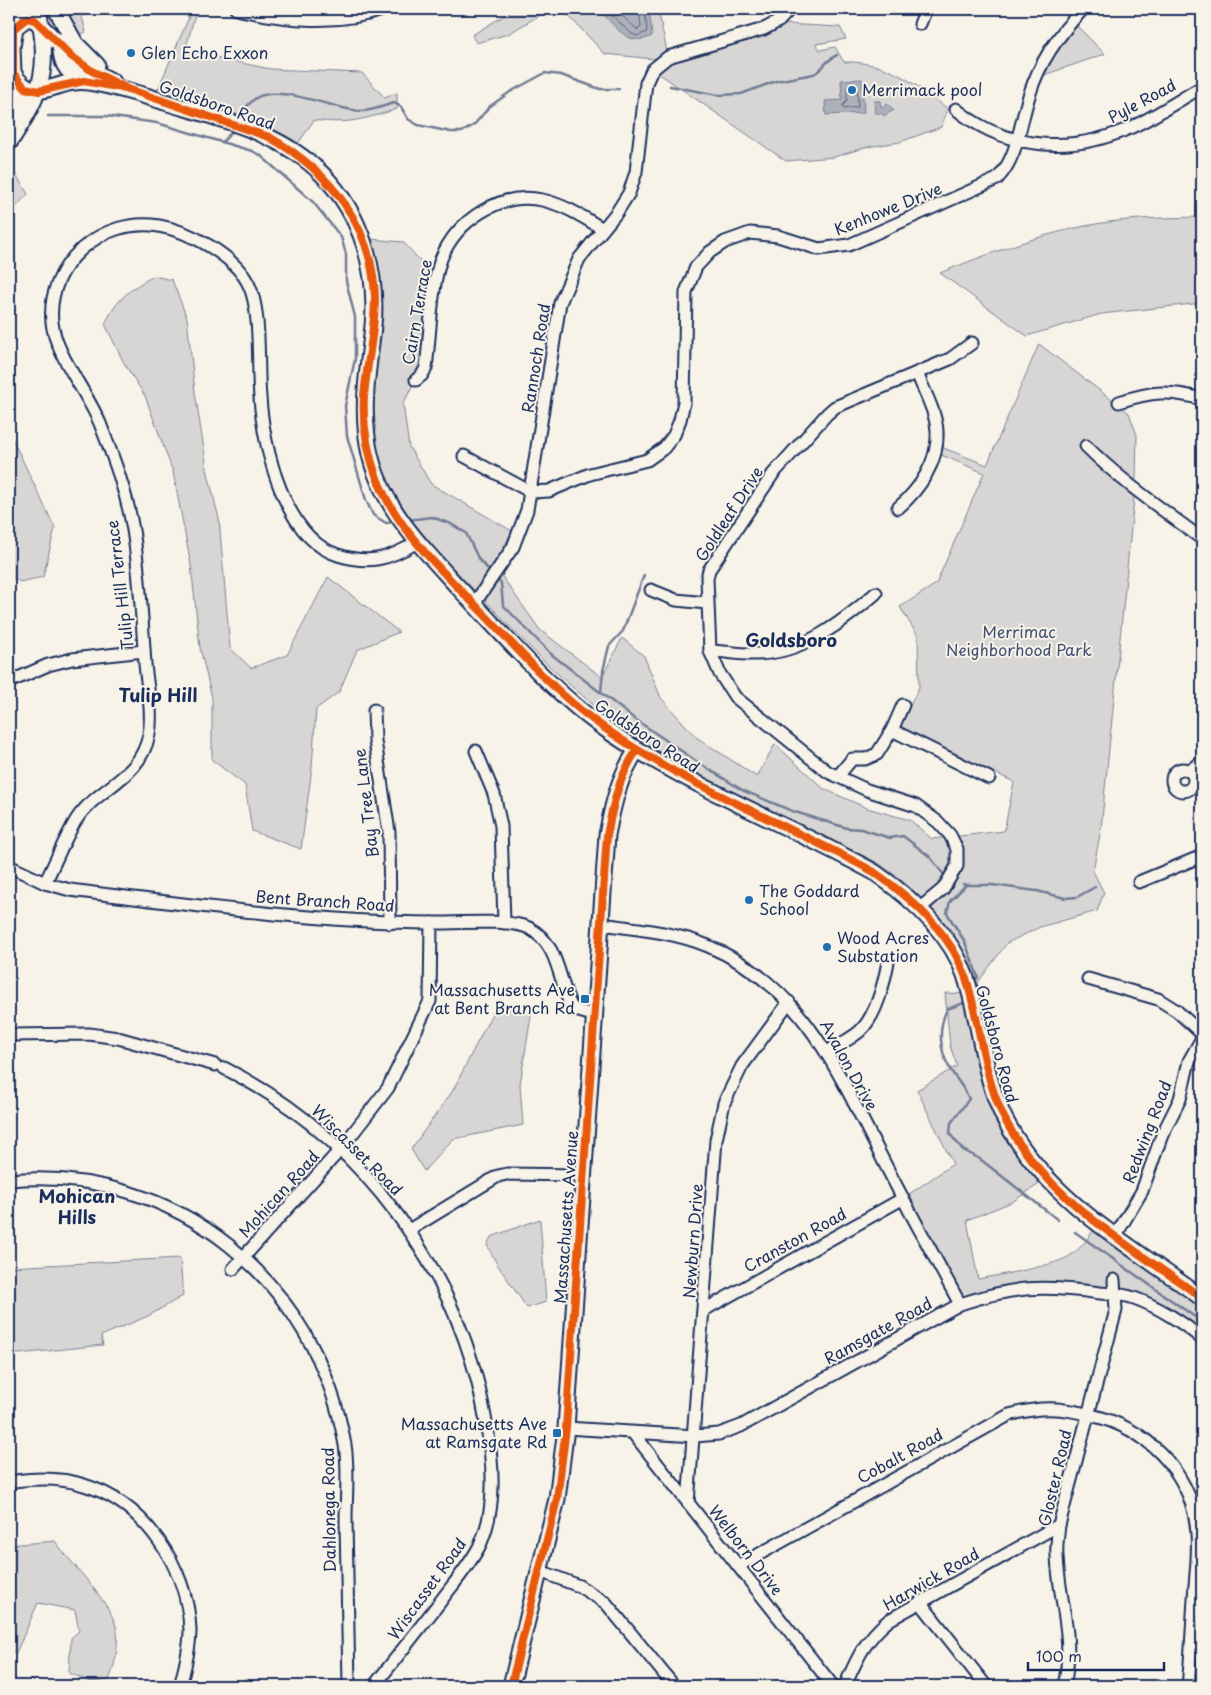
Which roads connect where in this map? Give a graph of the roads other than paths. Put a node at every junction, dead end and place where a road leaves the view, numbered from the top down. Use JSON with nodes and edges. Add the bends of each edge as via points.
{"nodes":[{"id":1,"x":18,"y":9,"type":"edge"},
{"id":2,"x":38,"y":9,"type":"edge"},
{"id":3,"x":236,"y":9,"type":"edge"},
{"id":4,"x":385,"y":9,"type":"edge"},
{"id":5,"x":790,"y":9,"type":"edge"},
{"id":6,"x":926,"y":9,"type":"edge"},
{"id":7,"x":1083,"y":9,"type":"edge"},
{"id":8,"x":57,"y":12,"type":"edge"},
{"id":9,"x":320,"y":14,"type":"edge"},
{"id":10,"x":920,"y":24,"type":"dead end"},
{"id":11,"x":42,"y":25,"type":"junction"},
{"id":12,"x":13,"y":29,"type":"junction"},
{"id":13,"x":60,"y":46,"type":"junction"},
{"id":14,"x":13,"y":73,"type":"junction"},
{"id":15,"x":84,"y":81,"type":"junction"},
{"id":16,"x":1202,"y":87,"type":"edge"},
{"id":17,"x":128,"y":89,"type":"junction"},
{"id":18,"x":39,"y":91,"type":"junction"},
{"id":19,"x":956,"y":109,"type":"dead end"},
{"id":20,"x":12,"y":137,"type":"edge"},
{"id":21,"x":1016,"y":141,"type":"junction"},
{"id":22,"x":603,"y":229,"type":"junction"},
{"id":23,"x":972,"y":343,"type":"dead end"},
{"id":24,"x":917,"y":373,"type":"junction"},
{"id":25,"x":416,"y":380,"type":"dead end"},
{"id":26,"x":1202,"y":400,"type":"edge"},
{"id":27,"x":1119,"y":402,"type":"dead end"},
{"id":28,"x":1086,"y":446,"type":"dead end"},
{"id":29,"x":464,"y":456,"type":"dead end"},
{"id":30,"x":531,"y":492,"type":"junction"},
{"id":31,"x":898,"y":508,"type":"dead end"},
{"id":32,"x":1202,"y":539,"type":"edge"},
{"id":33,"x":417,"y":542,"type":"junction"},
{"id":34,"x":651,"y":590,"type":"dead end"},
{"id":35,"x":876,"y":593,"type":"dead end"},
{"id":36,"x":707,"y":603,"type":"junction"},
{"id":37,"x":474,"y":604,"type":"junction"},
{"id":38,"x":144,"y":650,"type":"junction"},
{"id":39,"x":710,"y":651,"type":"junction"},
{"id":40,"x":9,"y":682,"type":"edge"},
{"id":41,"x":902,"y":705,"type":"dead end"},
{"id":42,"x":374,"y":710,"type":"dead end"},
{"id":43,"x":892,"y":730,"type":"junction"},
{"id":44,"x":637,"y":750,"type":"junction"},
{"id":45,"x":476,"y":751,"type":"dead end"},
{"id":46,"x":1202,"y":761,"type":"edge"},
{"id":47,"x":1189,"y":771,"type":"dead end"},
{"id":48,"x":838,"y":776,"type":"junction"},
{"id":49,"x":989,"y":778,"type":"dead end"},
{"id":50,"x":1202,"y":856,"type":"edge"},
{"id":51,"x":9,"y":866,"type":"edge"},
{"id":52,"x":1139,"y":882,"type":"dead end"},
{"id":53,"x":45,"y":883,"type":"junction"},
{"id":54,"x":919,"y":909,"type":"junction"},
{"id":55,"x":390,"y":923,"type":"junction"},
{"id":56,"x":431,"y":923,"type":"junction"},
{"id":57,"x":504,"y":923,"type":"junction"},
{"id":58,"x":601,"y":924,"type":"junction"},
{"id":59,"x":888,"y":962,"type":"dead end"},
{"id":60,"x":1088,"y":979,"type":"dead end"},
{"id":61,"x":789,"y":1002,"type":"junction"},
{"id":62,"x":593,"y":1015,"type":"junction"},
{"id":63,"x":1202,"y":1034,"type":"edge"},
{"id":64,"x":9,"y":1035,"type":"edge"},
{"id":65,"x":1202,"y":1038,"type":"edge"},
{"id":66,"x":827,"y":1052,"type":"junction"},
{"id":67,"x":340,"y":1151,"type":"junction"},
{"id":68,"x":582,"y":1176,"type":"junction"},
{"id":69,"x":9,"y":1180,"type":"edge"},
{"id":70,"x":902,"y":1199,"type":"junction"},
{"id":71,"x":409,"y":1230,"type":"junction"},
{"id":72,"x":1116,"y":1235,"type":"junction"},
{"id":73,"x":245,"y":1257,"type":"junction"},
{"id":74,"x":233,"y":1269,"type":"dead end"},
{"id":75,"x":1114,"y":1280,"type":"dead end"},
{"id":76,"x":1201,"y":1293,"type":"edge"},
{"id":77,"x":1114,"y":1295,"type":"junction"},
{"id":78,"x":960,"y":1304,"type":"junction"},
{"id":79,"x":704,"y":1310,"type":"junction"},
{"id":80,"x":1202,"y":1340,"type":"edge"},
{"id":81,"x":1088,"y":1414,"type":"junction"},
{"id":82,"x":566,"y":1428,"type":"junction"},
{"id":83,"x":633,"y":1433,"type":"junction"},
{"id":84,"x":695,"y":1436,"type":"junction"},
{"id":85,"x":9,"y":1482,"type":"edge"},
{"id":86,"x":688,"y":1503,"type":"junction"},
{"id":87,"x":1059,"y":1525,"type":"junction"},
{"id":88,"x":1200,"y":1535,"type":"edge"},
{"id":89,"x":738,"y":1566,"type":"junction"},
{"id":90,"x":540,"y":1571,"type":"junction"},
{"id":91,"x":920,"y":1602,"type":"junction"},
{"id":92,"x":180,"y":1686,"type":"edge"},
{"id":93,"x":349,"y":1686,"type":"edge"},
{"id":94,"x":374,"y":1686,"type":"edge"},
{"id":95,"x":511,"y":1686,"type":"edge"},
{"id":96,"x":674,"y":1686,"type":"edge"},
{"id":97,"x":833,"y":1686,"type":"edge"},
{"id":98,"x":845,"y":1686,"type":"edge"},
{"id":99,"x":986,"y":1686,"type":"edge"},
{"id":100,"x":1064,"y":1686,"type":"edge"},
{"id":101,"x":1188,"y":1686,"type":"edge"}],
"edges":[{"from":1,"to":12,"type":"main road"},
{"from":2,"to":11,"type":"main road"},
{"from":3,"to":9,"type":"street","via":[[272,17]]},
{"from":4,"to":9,"type":"street","via":[[347,19]]},
{"from":5,"to":22,"type":"street","name":"Rannoch Road","via":[[764,30],[682,51],[652,70],[644,92],[633,183],[618,212]]},
{"from":6,"to":10,"type":"street"},
{"from":7,"to":21,"type":"street","name":"Kenhowe Drive","via":[[1048,53],[1030,92]]},
{"from":8,"to":13,"type":"main road"},
{"from":8,"to":17,"type":"main road","via":[[86,55]]},
{"from":11,"to":12,"type":"main road","via":[[27,18]]},
{"from":11,"to":13,"type":"main road","name":"Goldsboro Road"},
{"from":11,"to":18,"type":"main road","via":[[44,70]]},
{"from":12,"to":14,"type":"main road"},
{"from":13,"to":15,"type":"main road","via":[[64,68]]},
{"from":13,"to":17,"type":"main road","name":"Goldsboro Road","via":[[92,71]]},
{"from":14,"to":18,"type":"main road","via":[[25,88]]},
{"from":14,"to":20,"type":"main road","via":[[20,95]]},
{"from":15,"to":17,"type":"main road","name":"Goldsboro Road"},
{"from":15,"to":18,"type":"main road","name":"Goldsboro Road"},
{"from":16,"to":21,"type":"street","name":"Pyle Road","via":[[1134,127],[1105,138],[1060,145]]},
{"from":17,"to":33,"type":"main road","name":"Goldsboro Road","via":[[269,137],[312,165],[345,204],[369,259],[375,298],[364,397],[367,439],[381,486],[400,521]]},
{"from":18,"to":20,"type":"main road"},
{"from":19,"to":21,"type":"street","name":"Pyle Road","via":[[978,125]]},
{"from":21,"to":30,"type":"street","name":"Kenhowe Drive","via":[[1009,164],[997,179],[849,244],[819,249],[778,236],[750,233],[725,242],[710,252],[696,267],[686,292],[684,402],[674,435],[664,448],[647,460],[590,474],[549,491]]},
{"from":22,"to":25,"type":"street","name":"Cairn Terrace","via":[[571,209],[540,200],[512,200],[489,207],[469,220],[452,238],[441,259],[426,368]]},
{"from":22,"to":30,"type":"street","name":"Rannoch Road","via":[[578,259],[560,303]]},
{"from":23,"to":24,"type":"street","name":"Goldleaf Drive","via":[[950,359]]},
{"from":24,"to":31,"type":"street","via":[[938,431],[936,447],[919,487]]},
{"from":24,"to":36,"type":"street","name":"Goldleaf Drive","via":[[835,407],[827,414],[773,474],[709,570]]},
{"from":26,"to":27,"type":"street","via":[[1177,392],[1148,393]]},
{"from":28,"to":32,"type":"street","via":[[1142,497]]},
{"from":29,"to":30,"type":"street"},
{"from":30,"to":37,"type":"street","name":"Rannoch Road","via":[[517,538]]},
{"from":33,"to":37,"type":"main road","name":"Goldsboro Road"},
{"from":33,"to":38,"type":"street","name":"Tulip Hill Terrace","via":[[395,556],[364,561],[319,547],[289,512],[266,444],[260,401],[255,305],[250,286],[238,268],[174,229],[155,225],[129,226],[106,232],[88,242],[69,261],[57,280],[52,324],[56,340],[100,422],[122,485],[133,530]]},
{"from":34,"to":36,"type":"street","via":[[676,600]]},
{"from":35,"to":39,"type":"street","via":[[837,625],[802,644],[757,654]]},
{"from":36,"to":39,"type":"street","name":"Goldleaf Drive"},
{"from":37,"to":44,"type":"main road","name":"Goldsboro Road","via":[[564,696]]},
{"from":38,"to":40,"type":"street","via":[[72,659],[48,665]]},
{"from":38,"to":53,"type":"street","name":"Tulip Hill Terrace","via":[[150,722],[144,752],[130,772],[77,818]]},
{"from":39,"to":48,"type":"street","name":"Goldleaf Drive","via":[[735,697],[810,759]]},
{"from":41,"to":43,"type":"street"},
{"from":42,"to":55,"type":"street","name":"Bay Tree Lane","via":[[375,741],[389,832]]},
{"from":43,"to":48,"type":"street","via":[[876,754],[865,759],[852,759]]},
{"from":43,"to":49,"type":"street"},
{"from":44,"to":54,"type":"main road","name":"Goldsboro Road","via":[[706,790],[867,868]]},
{"from":44,"to":58,"type":"main road","name":"Massachusetts Avenue","via":[[614,795],[606,834]]},
{"from":45,"to":57,"type":"street","via":[[494,794],[501,826]]},
{"from":46,"to":47,"type":"street"},
{"from":48,"to":54,"type":"street","name":"Goldleaf Drive","via":[[867,790],[916,806],[950,835],[957,850],[957,866],[943,889]]},
{"from":50,"to":52,"type":"street"},
{"from":51,"to":53,"type":"street","name":"Bent Branch Road"},
{"from":53,"to":55,"type":"street","name":"Bent Branch Road","via":[[70,890],[270,915]]},
{"from":54,"to":72,"type":"main road","name":"Goldsboro Road","via":[[941,933],[964,973],[992,1088],[1009,1128],[1047,1179],[1070,1202]]},
{"from":55,"to":56,"type":"street","name":"Bent Branch Road"},
{"from":56,"to":57,"type":"street","name":"Bent Branch Road"},
{"from":56,"to":67,"type":"street","name":"Mohican Road","via":[[430,1001],[388,1088]]},
{"from":57,"to":62,"type":"street","name":"Bent Branch Road","via":[[521,925],[544,939],[553,953],[571,1006]]},
{"from":58,"to":61,"type":"street","name":"Avalon Drive","via":[[664,932],[708,946],[753,971]]},
{"from":58,"to":62,"type":"main road","name":"Massachusetts Avenue"},
{"from":59,"to":66,"type":"street","via":[[877,1002],[864,1026]]},
{"from":60,"to":63,"type":"street","via":[[1158,999]]},
{"from":61,"to":66,"type":"street","name":"Avalon Drive"},
{"from":61,"to":79,"type":"street","name":"Newburn Drive","via":[[742,1066],[724,1103],[716,1140]]},
{"from":62,"to":68,"type":"main road","name":"Massachusetts Avenue"},
{"from":64,"to":67,"type":"street","name":"Wiscasset Road","via":[[118,1038],[219,1067],[289,1107]]},
{"from":65,"to":72,"type":"street","name":"Redwing Road","via":[[1189,1061],[1180,1099],[1162,1135],[1142,1191]]},
{"from":66,"to":70,"type":"street","name":"Avalon Drive"},
{"from":67,"to":71,"type":"street","name":"Wiscasset Road","via":[[380,1192]]},
{"from":67,"to":73,"type":"street","name":"Mohican Road"},
{"from":68,"to":71,"type":"street","via":[[498,1176]]},
{"from":68,"to":82,"type":"main road","name":"Massachusetts Avenue"},
{"from":69,"to":73,"type":"street","name":"Dahlonega Road","via":[[61,1180],[105,1186],[141,1196],[188,1216]]},
{"from":70,"to":78,"type":"street","name":"Avalon Drive"},
{"from":70,"to":79,"type":"street","name":"Cranston Road"},
{"from":71,"to":94,"type":"street","name":"Wiscasset Road","via":[[449,1299],[473,1365],[490,1443],[490,1513],[481,1542],[466,1568]]},
{"from":72,"to":76,"type":"main road","name":"Goldsboro Road"},
{"from":73,"to":74,"type":"street","name":"Mohican Road"},
{"from":73,"to":93,"type":"street","name":"Dahlonega Road","via":[[277,1292],[310,1343],[334,1397],[346,1446]]},
{"from":75,"to":77,"type":"street","name":"Gloster Road"},
{"from":77,"to":78,"type":"street","name":"Ramsgate Road","via":[[1030,1287],[993,1293]]},
{"from":77,"to":80,"type":"street","name":"Ramsgate Road","via":[[1139,1300],[1174,1318]]},
{"from":77,"to":81,"type":"street","name":"Gloster Road","via":[[1116,1310]]},
{"from":78,"to":84,"type":"street","name":"Ramsgate Road","via":[[741,1426],[719,1434]]},
{"from":79,"to":84,"type":"street","name":"Newburn Drive"},
{"from":81,"to":87,"type":"street","name":"Gloster Road"},
{"from":81,"to":88,"type":"street","name":"Cobalt Road","via":[[1139,1434],[1163,1454],[1180,1477],[1192,1503]]},
{"from":81,"to":89,"type":"street","name":"Cobalt Road","via":[[1063,1408],[1037,1408],[1009,1415]]},
{"from":82,"to":83,"type":"street","name":"Ramsgate Road"},
{"from":82,"to":90,"type":"main road","name":"Massachusetts Avenue","via":[[557,1499]]},
{"from":83,"to":84,"type":"street","name":"Ramsgate Road"},
{"from":83,"to":86,"type":"street","name":"Welborn Drive"},
{"from":84,"to":86,"type":"street","name":"Newburn Drive"},
{"from":85,"to":92,"type":"street","via":[[32,1478],[85,1485],[114,1498],[154,1533],[170,1557],[187,1603],[190,1630]]},
{"from":86,"to":89,"type":"street","name":"Welborn Drive"},
{"from":87,"to":91,"type":"street","name":"Harwick Road"},
{"from":87,"to":100,"type":"street","name":"Gloster Road","via":[[1057,1556],[1068,1630],[1069,1666]]},
{"from":88,"to":101,"type":"street","name":"Cobalt Road"},
{"from":89,"to":97,"type":"street","name":"Welborn Drive"},
{"from":90,"to":95,"type":"main road","name":"Massachusetts Avenue"},
{"from":90,"to":96,"type":"street","via":[[579,1586],[606,1603]]},
{"from":91,"to":98,"type":"street","name":"Harwick Road","via":[[872,1634],[860,1651]]},
{"from":91,"to":99,"type":"street"}]}
